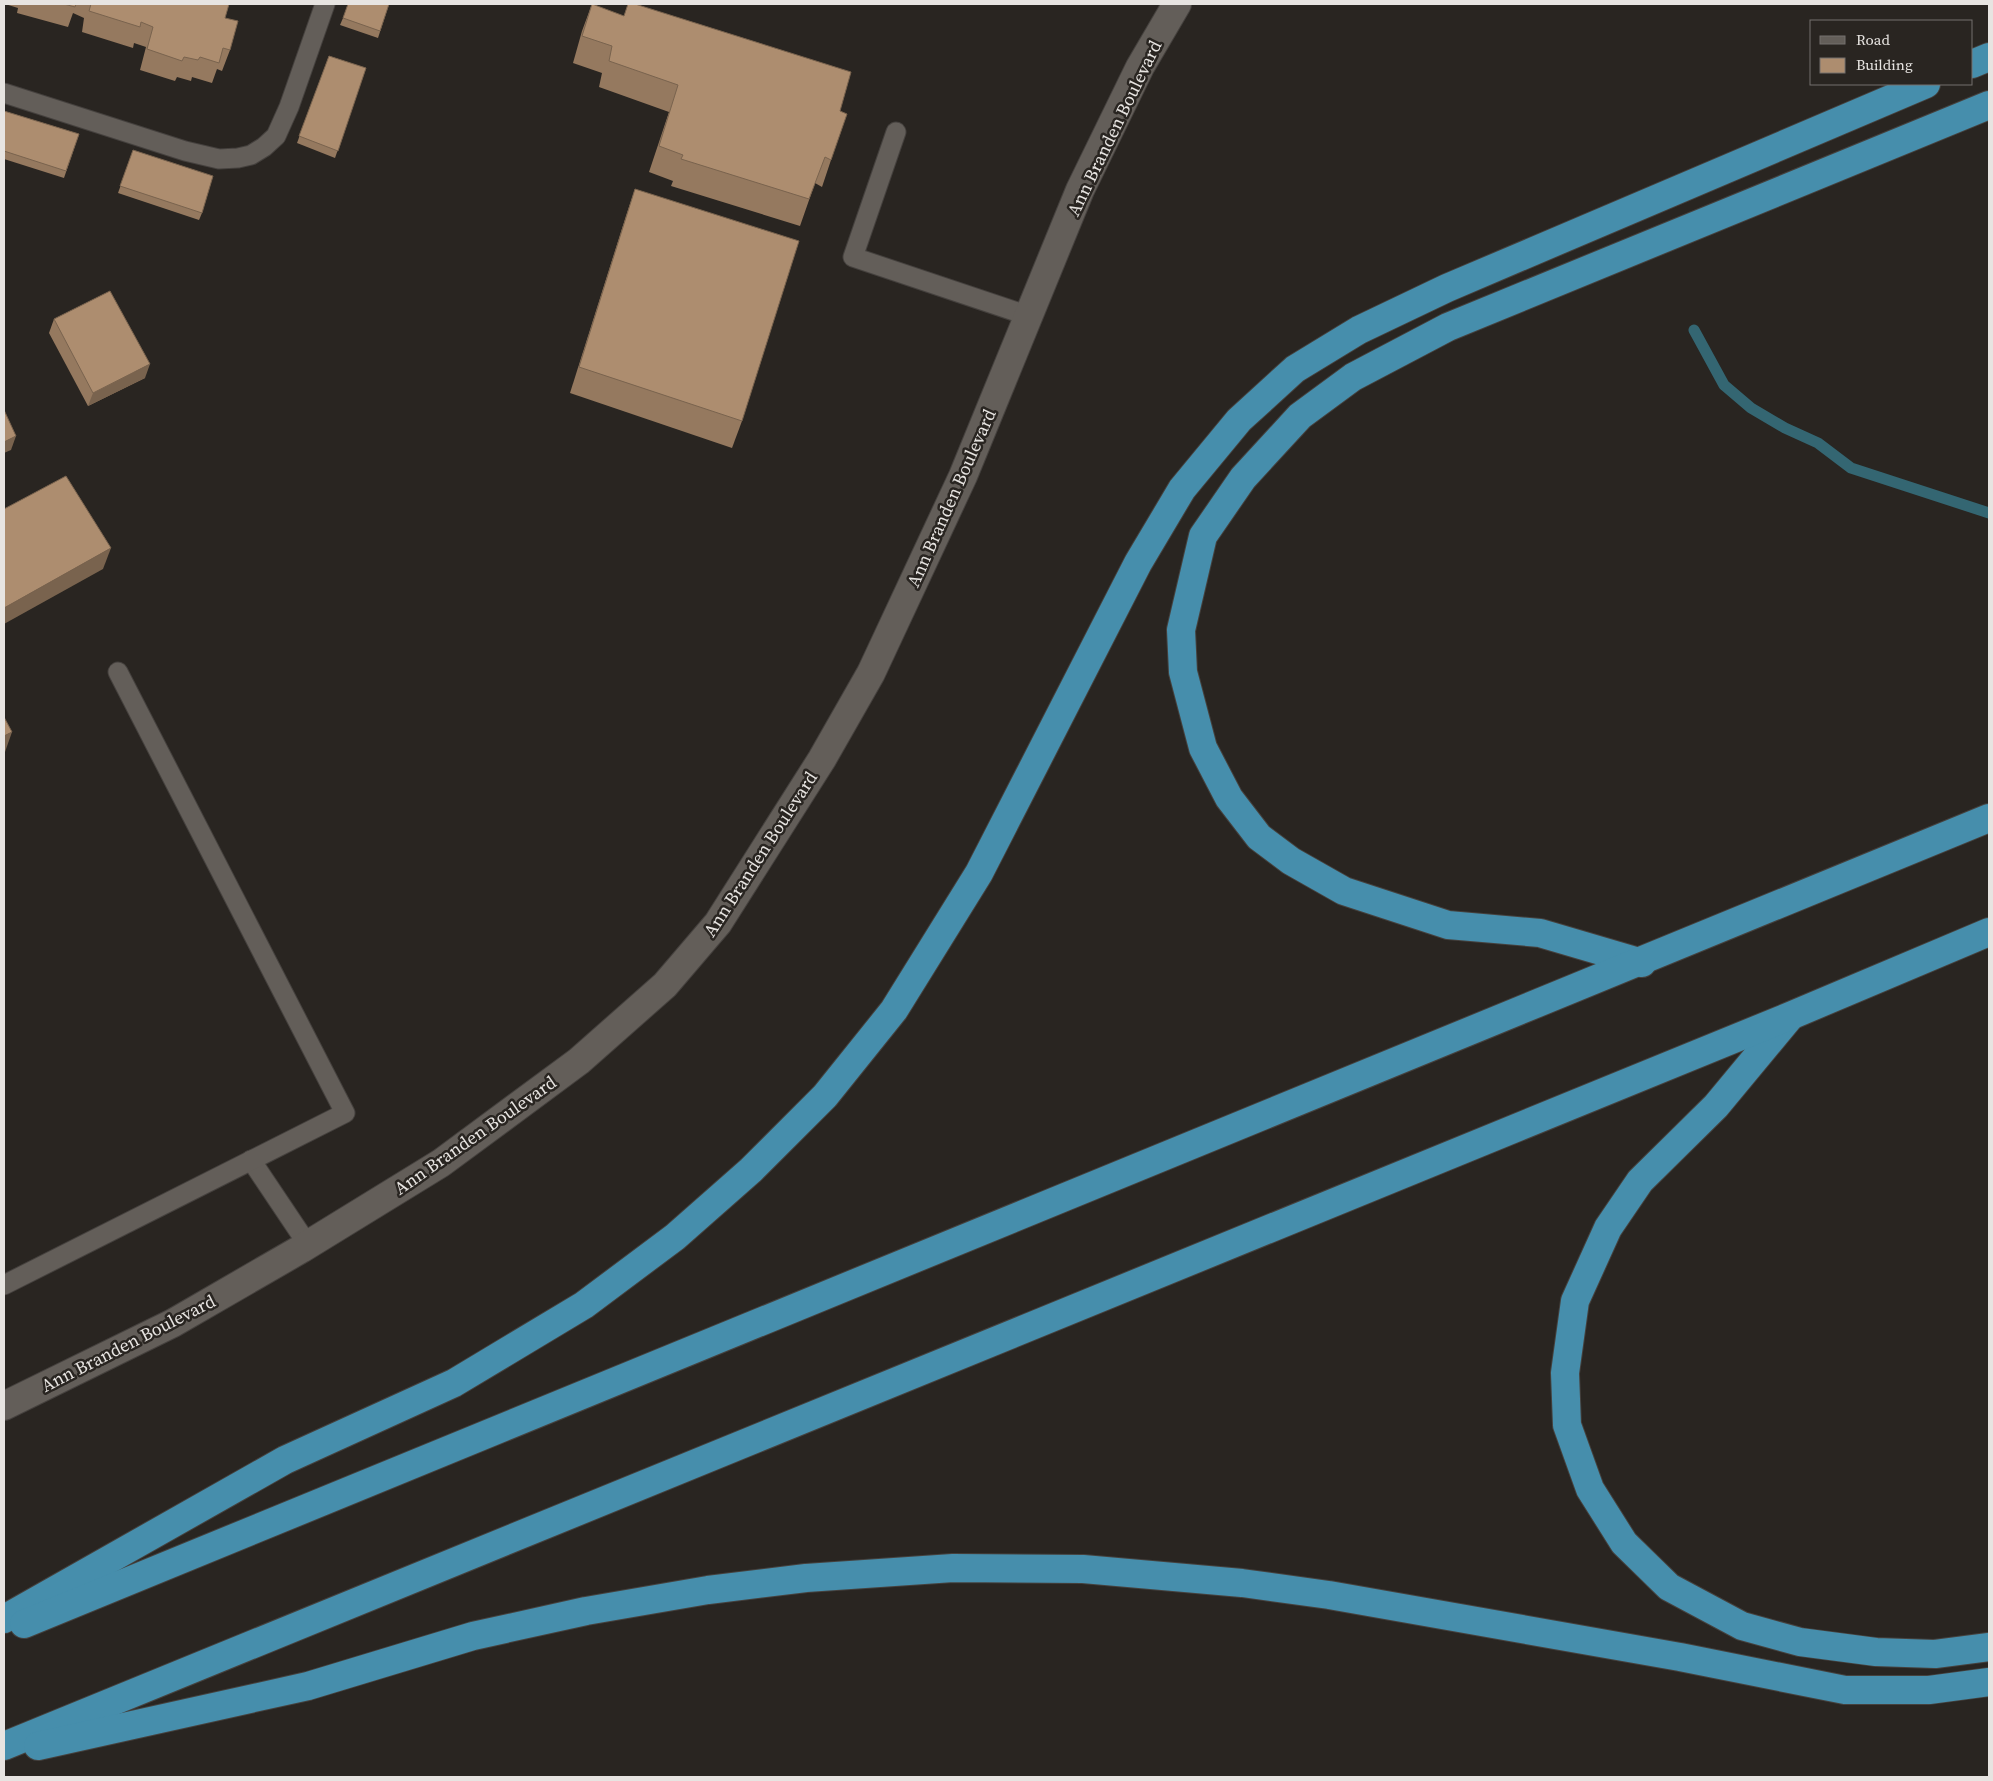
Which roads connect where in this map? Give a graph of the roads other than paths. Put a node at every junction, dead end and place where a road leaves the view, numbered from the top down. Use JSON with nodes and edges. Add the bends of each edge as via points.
{"nodes":[{"id":1,"x":325,"y":4,"type":"edge"},
{"id":2,"x":1177,"y":4,"type":"edge"},
{"id":3,"x":1989,"y":56,"type":"edge"},
{"id":4,"x":1973,"y":64,"type":"edge"},
{"id":5,"x":1924,"y":85,"type":"edge"},
{"id":6,"x":4,"y":92,"type":"edge"},
{"id":7,"x":1989,"y":105,"type":"edge"},
{"id":8,"x":896,"y":132,"type":"dead end"},
{"id":9,"x":1029,"y":316,"type":"junction"},
{"id":10,"x":118,"y":672,"type":"dead end"},
{"id":11,"x":1989,"y":818,"type":"edge"},
{"id":12,"x":1989,"y":932,"type":"edge"},
{"id":13,"x":1642,"y":963,"type":"junction"},
{"id":14,"x":1790,"y":1016,"type":"junction"},
{"id":15,"x":251,"y":1160,"type":"junction"},
{"id":16,"x":308,"y":1245,"type":"junction"},
{"id":17,"x":4,"y":1285,"type":"edge"},
{"id":18,"x":4,"y":1406,"type":"edge"},
{"id":19,"x":4,"y":1619,"type":"edge"},
{"id":20,"x":4,"y":1632,"type":"edge"},
{"id":21,"x":1989,"y":1647,"type":"edge"},
{"id":22,"x":1989,"y":1682,"type":"edge"},
{"id":23,"x":4,"y":1746,"type":"edge"},
{"id":24,"x":4,"y":1754,"type":"edge"}],
"edges":[{"from":1,"to":6,"type":"lane","via":[[276,136],[251,155],[219,158],[185,151]]},
{"from":2,"to":9,"type":"street","name":"Ann Branden Boulevard","via":[[1140,67],[1080,190]]},
{"from":3,"to":4,"type":"highway"},
{"from":5,"to":19,"type":"highway","via":[[1447,288],[1359,330],[1295,369],[1239,420],[1182,489],[1138,563],[979,873],[894,1010],[825,1096],[751,1170],[675,1237],[568,1315],[454,1383],[285,1460]]},
{"from":7,"to":13,"type":"highway","via":[[1448,327],[1353,377],[1300,416],[1242,478],[1203,536],[1181,630],[1183,672],[1203,748],[1229,798],[1259,837],[1291,861],[1344,890],[1448,925],[1540,933]]},
{"from":8,"to":9,"type":"lane","via":[[853,257]]},
{"from":9,"to":16,"type":"street","name":"Ann Branden Boulevard","via":[[963,476],[871,673],[822,759],[718,923],[664,985],[579,1061],[442,1163]]},
{"from":10,"to":15,"type":"lane","via":[[345,1113]]},
{"from":11,"to":13,"type":"highway"},
{"from":12,"to":14,"type":"highway"},
{"from":13,"to":20,"type":"highway","via":[[1165,1155]]},
{"from":14,"to":21,"type":"highway","via":[[1716,1106],[1640,1181],[1608,1228],[1575,1301],[1565,1373],[1567,1425],[1590,1489],[1624,1542],[1669,1587],[1742,1626],[1800,1642],[1876,1652],[1935,1654]]},
{"from":14,"to":23,"type":"highway"},
{"from":15,"to":16,"type":"lane"},
{"from":15,"to":17,"type":"lane"},
{"from":16,"to":18,"type":"street","name":"Ann Branden Boulevard","via":[[173,1323]]},
{"from":22,"to":24,"type":"highway","via":[[1929,1690],[1845,1690],[1680,1657],[1310,1592],[1083,1569],[953,1568],[796,1579],[586,1611],[473,1636],[308,1686]]}]}
